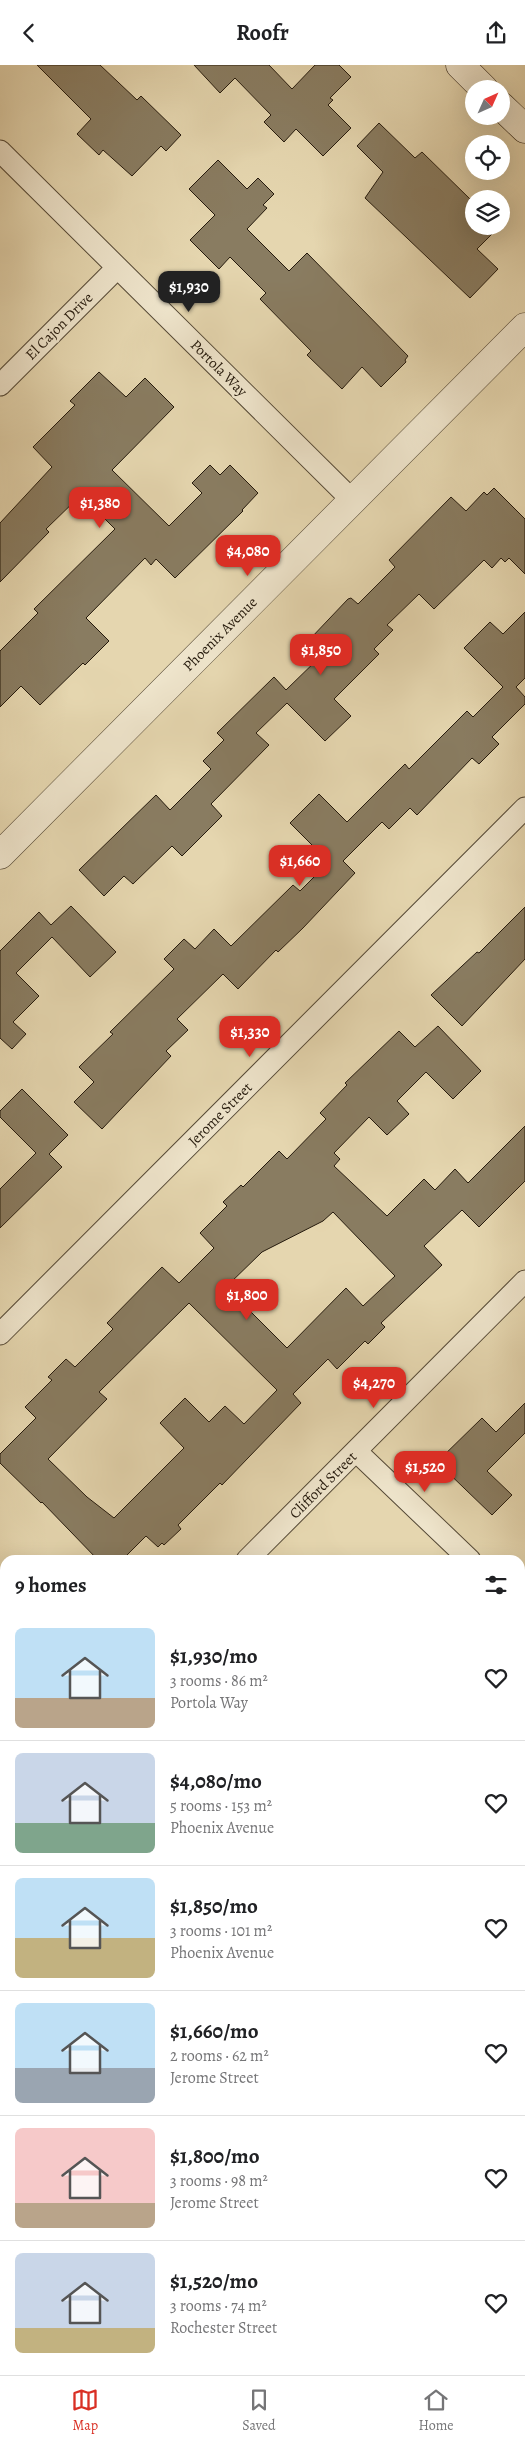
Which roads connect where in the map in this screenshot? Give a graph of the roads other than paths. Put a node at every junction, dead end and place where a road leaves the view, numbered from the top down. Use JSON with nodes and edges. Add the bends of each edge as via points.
{"nodes":[{"id":1,"x":460,"y":65,"type":"edge"},
{"id":2,"x":475,"y":80,"type":"edge"},
{"id":3,"x":510,"y":114,"type":"edge"},
{"id":4,"x":525,"y":129,"type":"edge"},
{"id":5,"x":0,"y":151,"type":"edge"},
{"id":6,"x":117,"y":268,"type":"junction"},
{"id":7,"x":525,"y":327,"type":"edge"},
{"id":8,"x":0,"y":385,"type":"edge"},
{"id":9,"x":353,"y":501,"type":"junction"},
{"id":10,"x":525,"y":808,"type":"edge"},
{"id":11,"x":0,"y":855,"type":"edge"},
{"id":12,"x":525,"y":1281,"type":"edge"},
{"id":13,"x":0,"y":1334,"type":"edge"},
{"id":14,"x":356,"y":1452,"type":"junction"},
{"id":15,"x":252,"y":1555,"type":"edge"},
{"id":16,"x":465,"y":1555,"type":"edge"}],
"edges":[{"from":1,"to":2,"type":"street"},
{"from":3,"to":4,"type":"street"},
{"from":5,"to":6,"type":"street","name":"Portola Way"},
{"from":6,"to":8,"type":"street","name":"El Cajon Drive"},
{"from":6,"to":9,"type":"street","name":"Portola Way"},
{"from":7,"to":9,"type":"street","name":"Phoenix Avenue"},
{"from":9,"to":11,"type":"street","name":"Phoenix Avenue"},
{"from":10,"to":13,"type":"street","name":"Jerome Street"},
{"from":12,"to":14,"type":"street","name":"Clifford Street"},
{"from":14,"to":15,"type":"street","name":"Clifford Street"},
{"from":14,"to":16,"type":"street"}]}
